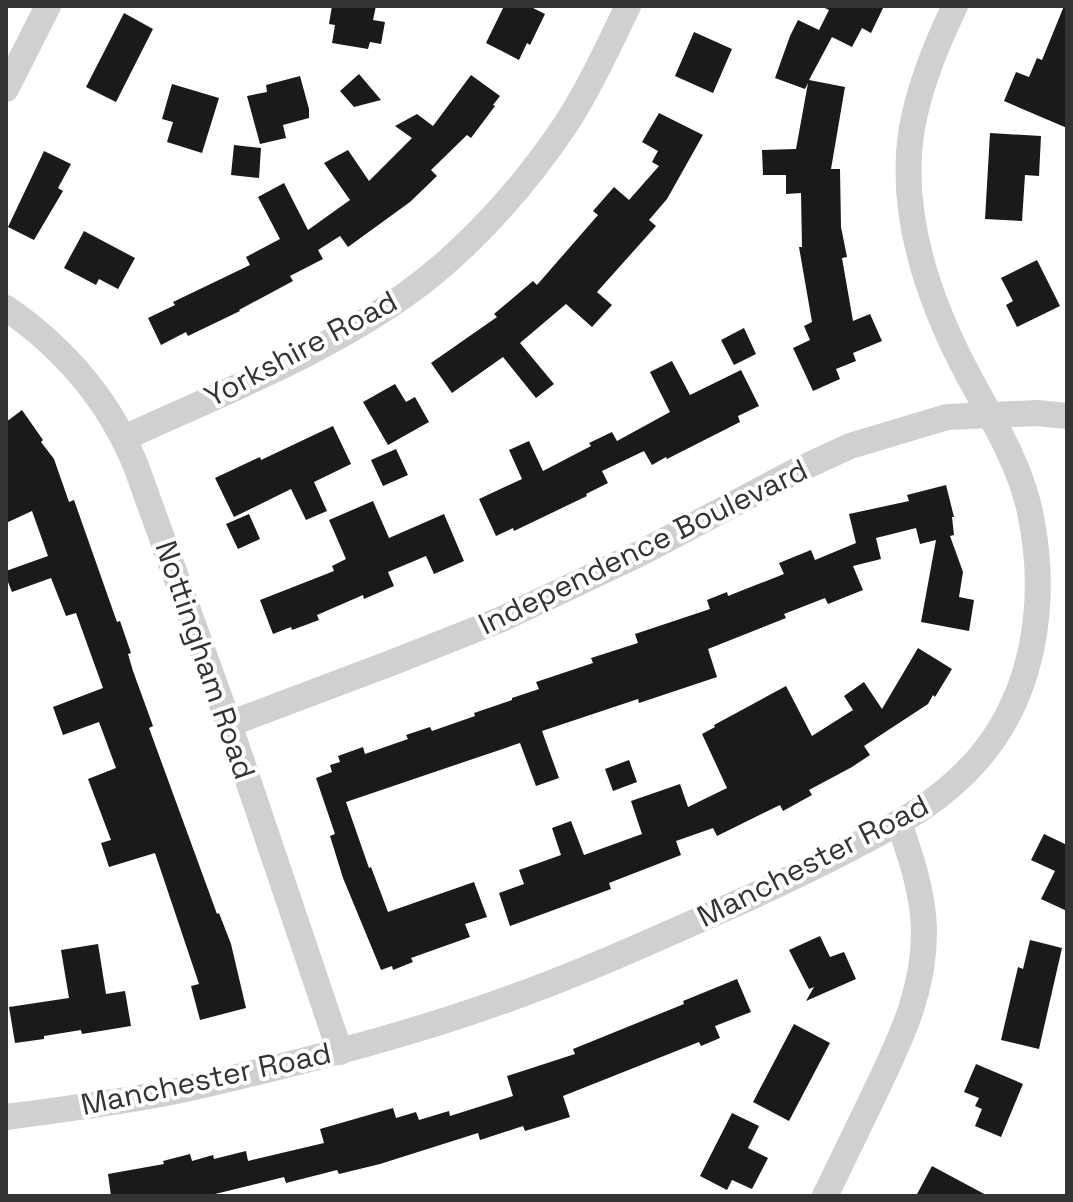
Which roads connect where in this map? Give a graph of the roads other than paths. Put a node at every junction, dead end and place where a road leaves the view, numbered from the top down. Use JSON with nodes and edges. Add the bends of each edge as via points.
{"nodes":[{"id":1,"x":48,"y":6,"type":"edge"},
{"id":2,"x":628,"y":6,"type":"edge"},
{"id":3,"x":955,"y":6,"type":"edge"},
{"id":4,"x":6,"y":89,"type":"edge"},
{"id":5,"x":6,"y":308,"type":"edge"},
{"id":6,"x":989,"y":414,"type":"junction"},
{"id":7,"x":1067,"y":416,"type":"edge"},
{"id":8,"x":124,"y":438,"type":"junction"},
{"id":9,"x":229,"y":724,"type":"junction"},
{"id":10,"x":899,"y":823,"type":"junction"},
{"id":11,"x":340,"y":1052,"type":"junction"},
{"id":12,"x":6,"y":1117,"type":"edge"},
{"id":13,"x":825,"y":1196,"type":"edge"}],
"edges":[{"from":1,"to":4,"type":"street"},
{"from":2,"to":8,"type":"street","name":"Yorkshire Road","via":[[568,121],[539,162],[459,250],[406,294],[349,330]]},
{"from":3,"to":6,"type":"street","name":"Manchester Road","via":[[912,128],[909,177],[914,234],[928,287]]},
{"from":5,"to":8,"type":"street","name":"Nottingham Road","via":[[68,360]]},
{"from":6,"to":7,"type":"street","name":"Independence Boulevard"},
{"from":6,"to":9,"type":"street","name":"Independence Boulevard","via":[[947,417],[850,446],[502,619]]},
{"from":6,"to":10,"type":"street","name":"Manchester Road","via":[[1029,506],[1037,610],[1032,646],[1012,706],[981,755],[953,785]]},
{"from":8,"to":9,"type":"street","name":"Nottingham Road"},
{"from":9,"to":11,"type":"street","name":"Nottingham Road"},
{"from":10,"to":11,"type":"street","name":"Manchester Road","via":[[796,876],[581,972]]},
{"from":10,"to":13,"type":"street","via":[[924,928],[915,1001]]},
{"from":11,"to":12,"type":"street","name":"Manchester Road","via":[[146,1097]]}]}
